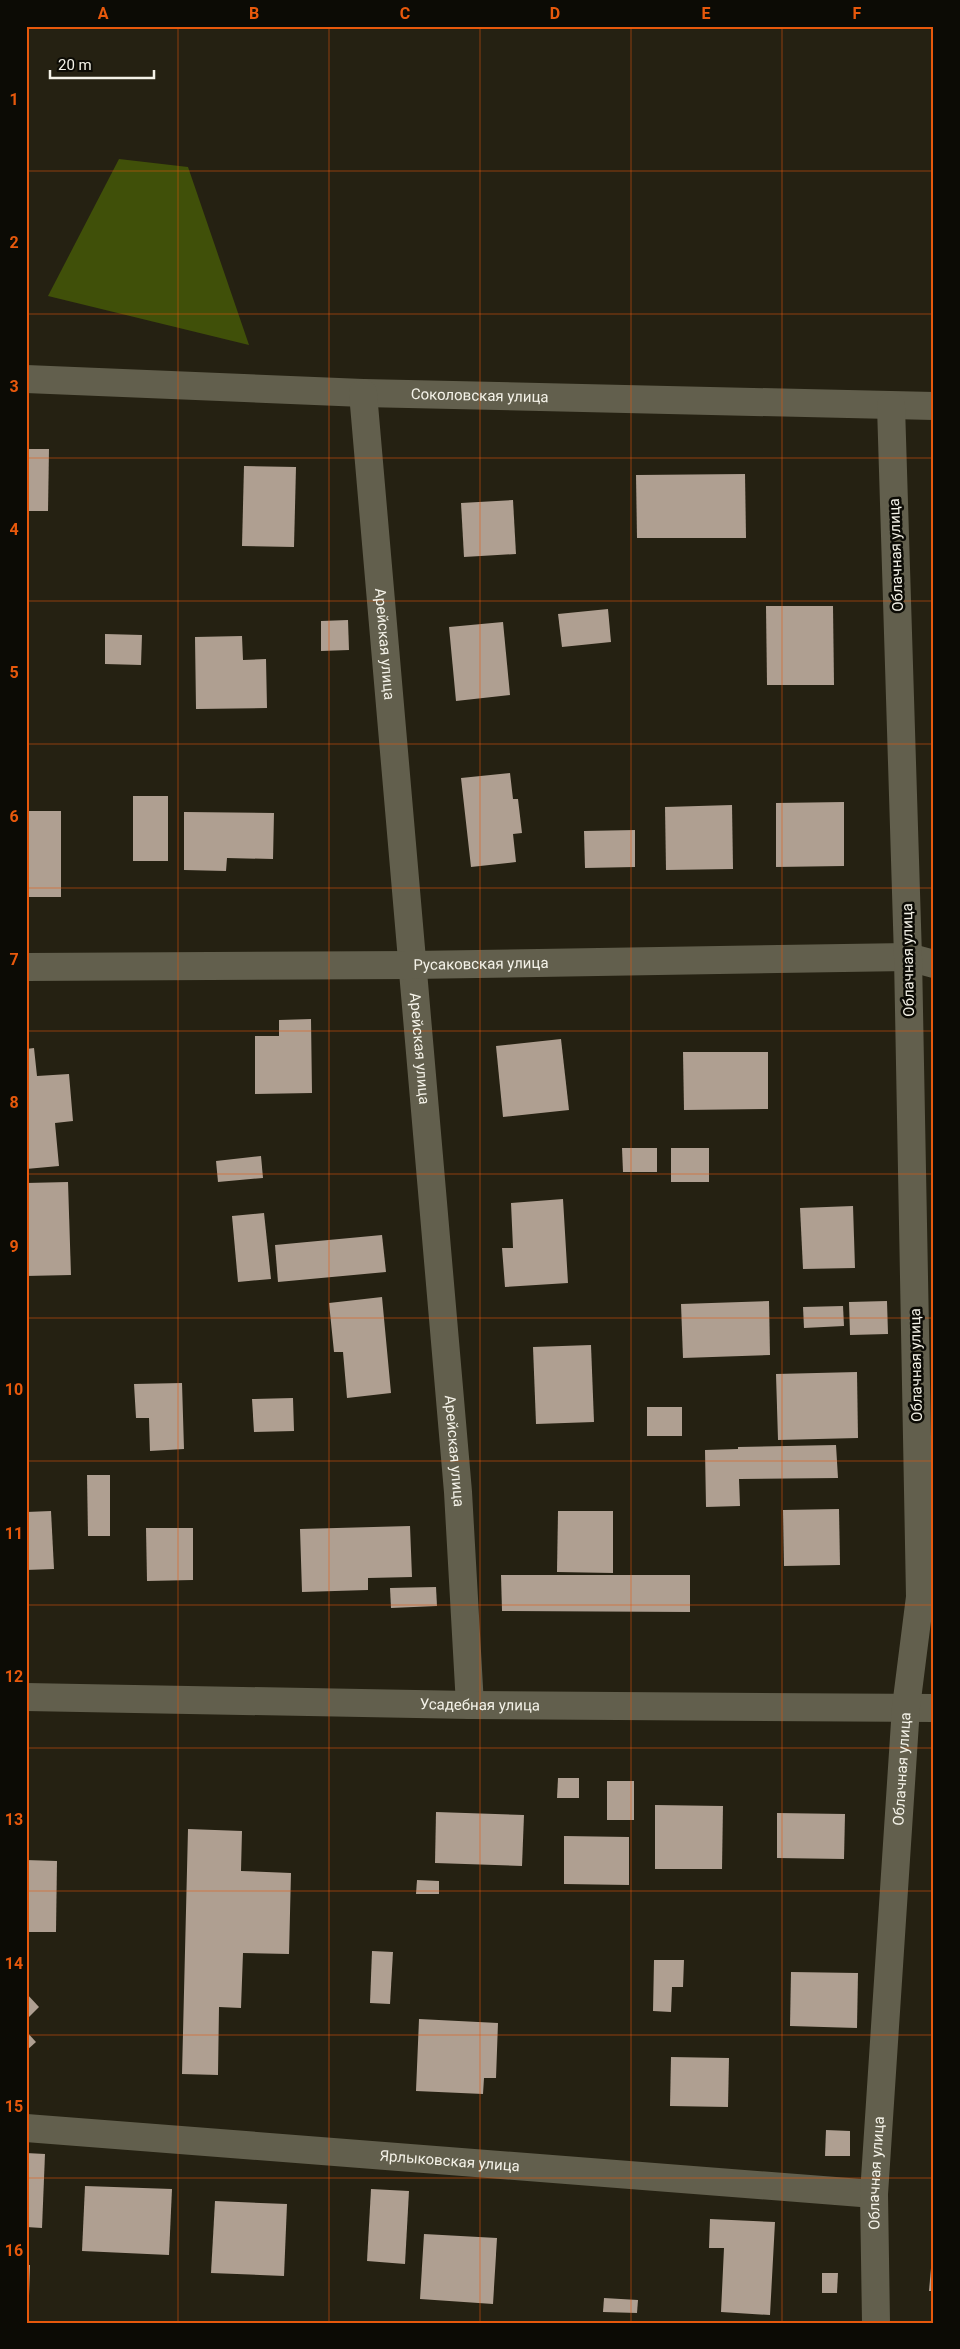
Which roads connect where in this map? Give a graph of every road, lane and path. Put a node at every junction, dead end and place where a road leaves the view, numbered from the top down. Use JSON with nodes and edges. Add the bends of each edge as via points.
{"nodes":[{"id":1,"x":26,"y":379,"type":"edge"},
{"id":2,"x":363,"y":393,"type":"junction"},
{"id":3,"x":891,"y":406,"type":"junction"},
{"id":4,"x":934,"y":406,"type":"edge"},
{"id":5,"x":921,"y":961,"type":"edge"},
{"id":6,"x":412,"y":965,"type":"junction"},
{"id":7,"x":26,"y":967,"type":"edge"},
{"id":8,"x":26,"y":1697,"type":"edge"},
{"id":9,"x":470,"y":1705,"type":"junction"},
{"id":10,"x":906,"y":1707,"type":"junction"},
{"id":11,"x":934,"y":1708,"type":"edge"},
{"id":12,"x":26,"y":2128,"type":"edge"},
{"id":13,"x":874,"y":2194,"type":"junction"},
{"id":14,"x":876,"y":2323,"type":"edge"}],
"edges":[{"from":1,"to":2,"type":"street","name":"Соколовская улица"},
{"from":2,"to":3,"type":"street","name":"Соколовская улица"},
{"from":2,"to":6,"type":"street","name":"Арейская улица"},
{"from":3,"to":4,"type":"street","name":"Соколовская улица"},
{"from":3,"to":5,"type":"street","name":"Облачная улица"},
{"from":5,"to":6,"type":"street","name":"Русаковская улица"},
{"from":5,"to":10,"type":"street","name":"Облачная улица","via":[[920,1597]]},
{"from":6,"to":7,"type":"street","name":"Русаковская улица"},
{"from":6,"to":9,"type":"street","name":"Арейская улица","via":[[458,1492]]},
{"from":8,"to":9,"type":"street","name":"Усадебная улица"},
{"from":9,"to":10,"type":"street","name":"Усадебная улица"},
{"from":10,"to":11,"type":"street","name":"Усадебная улица"},
{"from":10,"to":13,"type":"street","name":"Облачная улица"},
{"from":12,"to":13,"type":"street","name":"Ярлыковская улица"},
{"from":13,"to":14,"type":"street","name":"Облачная улица"}]}
